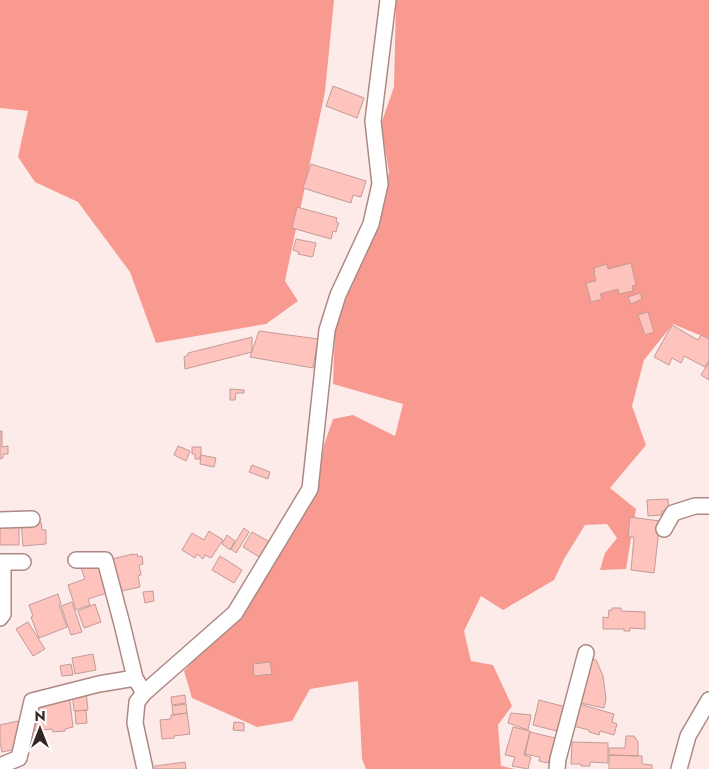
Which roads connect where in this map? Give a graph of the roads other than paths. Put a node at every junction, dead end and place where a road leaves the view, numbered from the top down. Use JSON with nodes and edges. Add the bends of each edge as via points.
{"nodes":[{"id":1,"x":388,"y":0,"type":"edge"},
{"id":2,"x":709,"y":506,"type":"edge"},
{"id":3,"x":32,"y":519,"type":"dead end"},
{"id":4,"x":0,"y":520,"type":"edge"},
{"id":5,"x":664,"y":529,"type":"dead end"},
{"id":6,"x":76,"y":560,"type":"dead end"},
{"id":7,"x":2,"y":562,"type":"edge"},
{"id":8,"x":23,"y":562,"type":"dead end"},
{"id":9,"x":0,"y":618,"type":"edge"},
{"id":10,"x":586,"y":653,"type":"dead end"},
{"id":11,"x":135,"y":678,"type":"junction"},
{"id":12,"x":144,"y":693,"type":"junction"},
{"id":13,"x":709,"y":700,"type":"edge"},
{"id":14,"x":0,"y":766,"type":"edge"},
{"id":15,"x":145,"y":769,"type":"edge"},
{"id":16,"x":557,"y":769,"type":"edge"},
{"id":17,"x":678,"y":769,"type":"edge"}],
"edges":[{"from":1,"to":12,"type":"street","via":[[374,121],[380,184],[371,224],[338,295],[327,330],[310,489],[235,612]]},
{"from":2,"to":5,"type":"street","via":[[695,506],[673,513]]},
{"from":3,"to":4,"type":"street"},
{"from":6,"to":11,"type":"street","via":[[105,560]]},
{"from":7,"to":8,"type":"street"},
{"from":7,"to":9,"type":"street","via":[[4,614]]},
{"from":10,"to":16,"type":"street"},
{"from":11,"to":12,"type":"street"},
{"from":11,"to":14,"type":"street","via":[[32,701],[19,758]]},
{"from":12,"to":15,"type":"street","via":[[137,702],[135,723]]},
{"from":13,"to":17,"type":"street","via":[[688,736]]}]}
